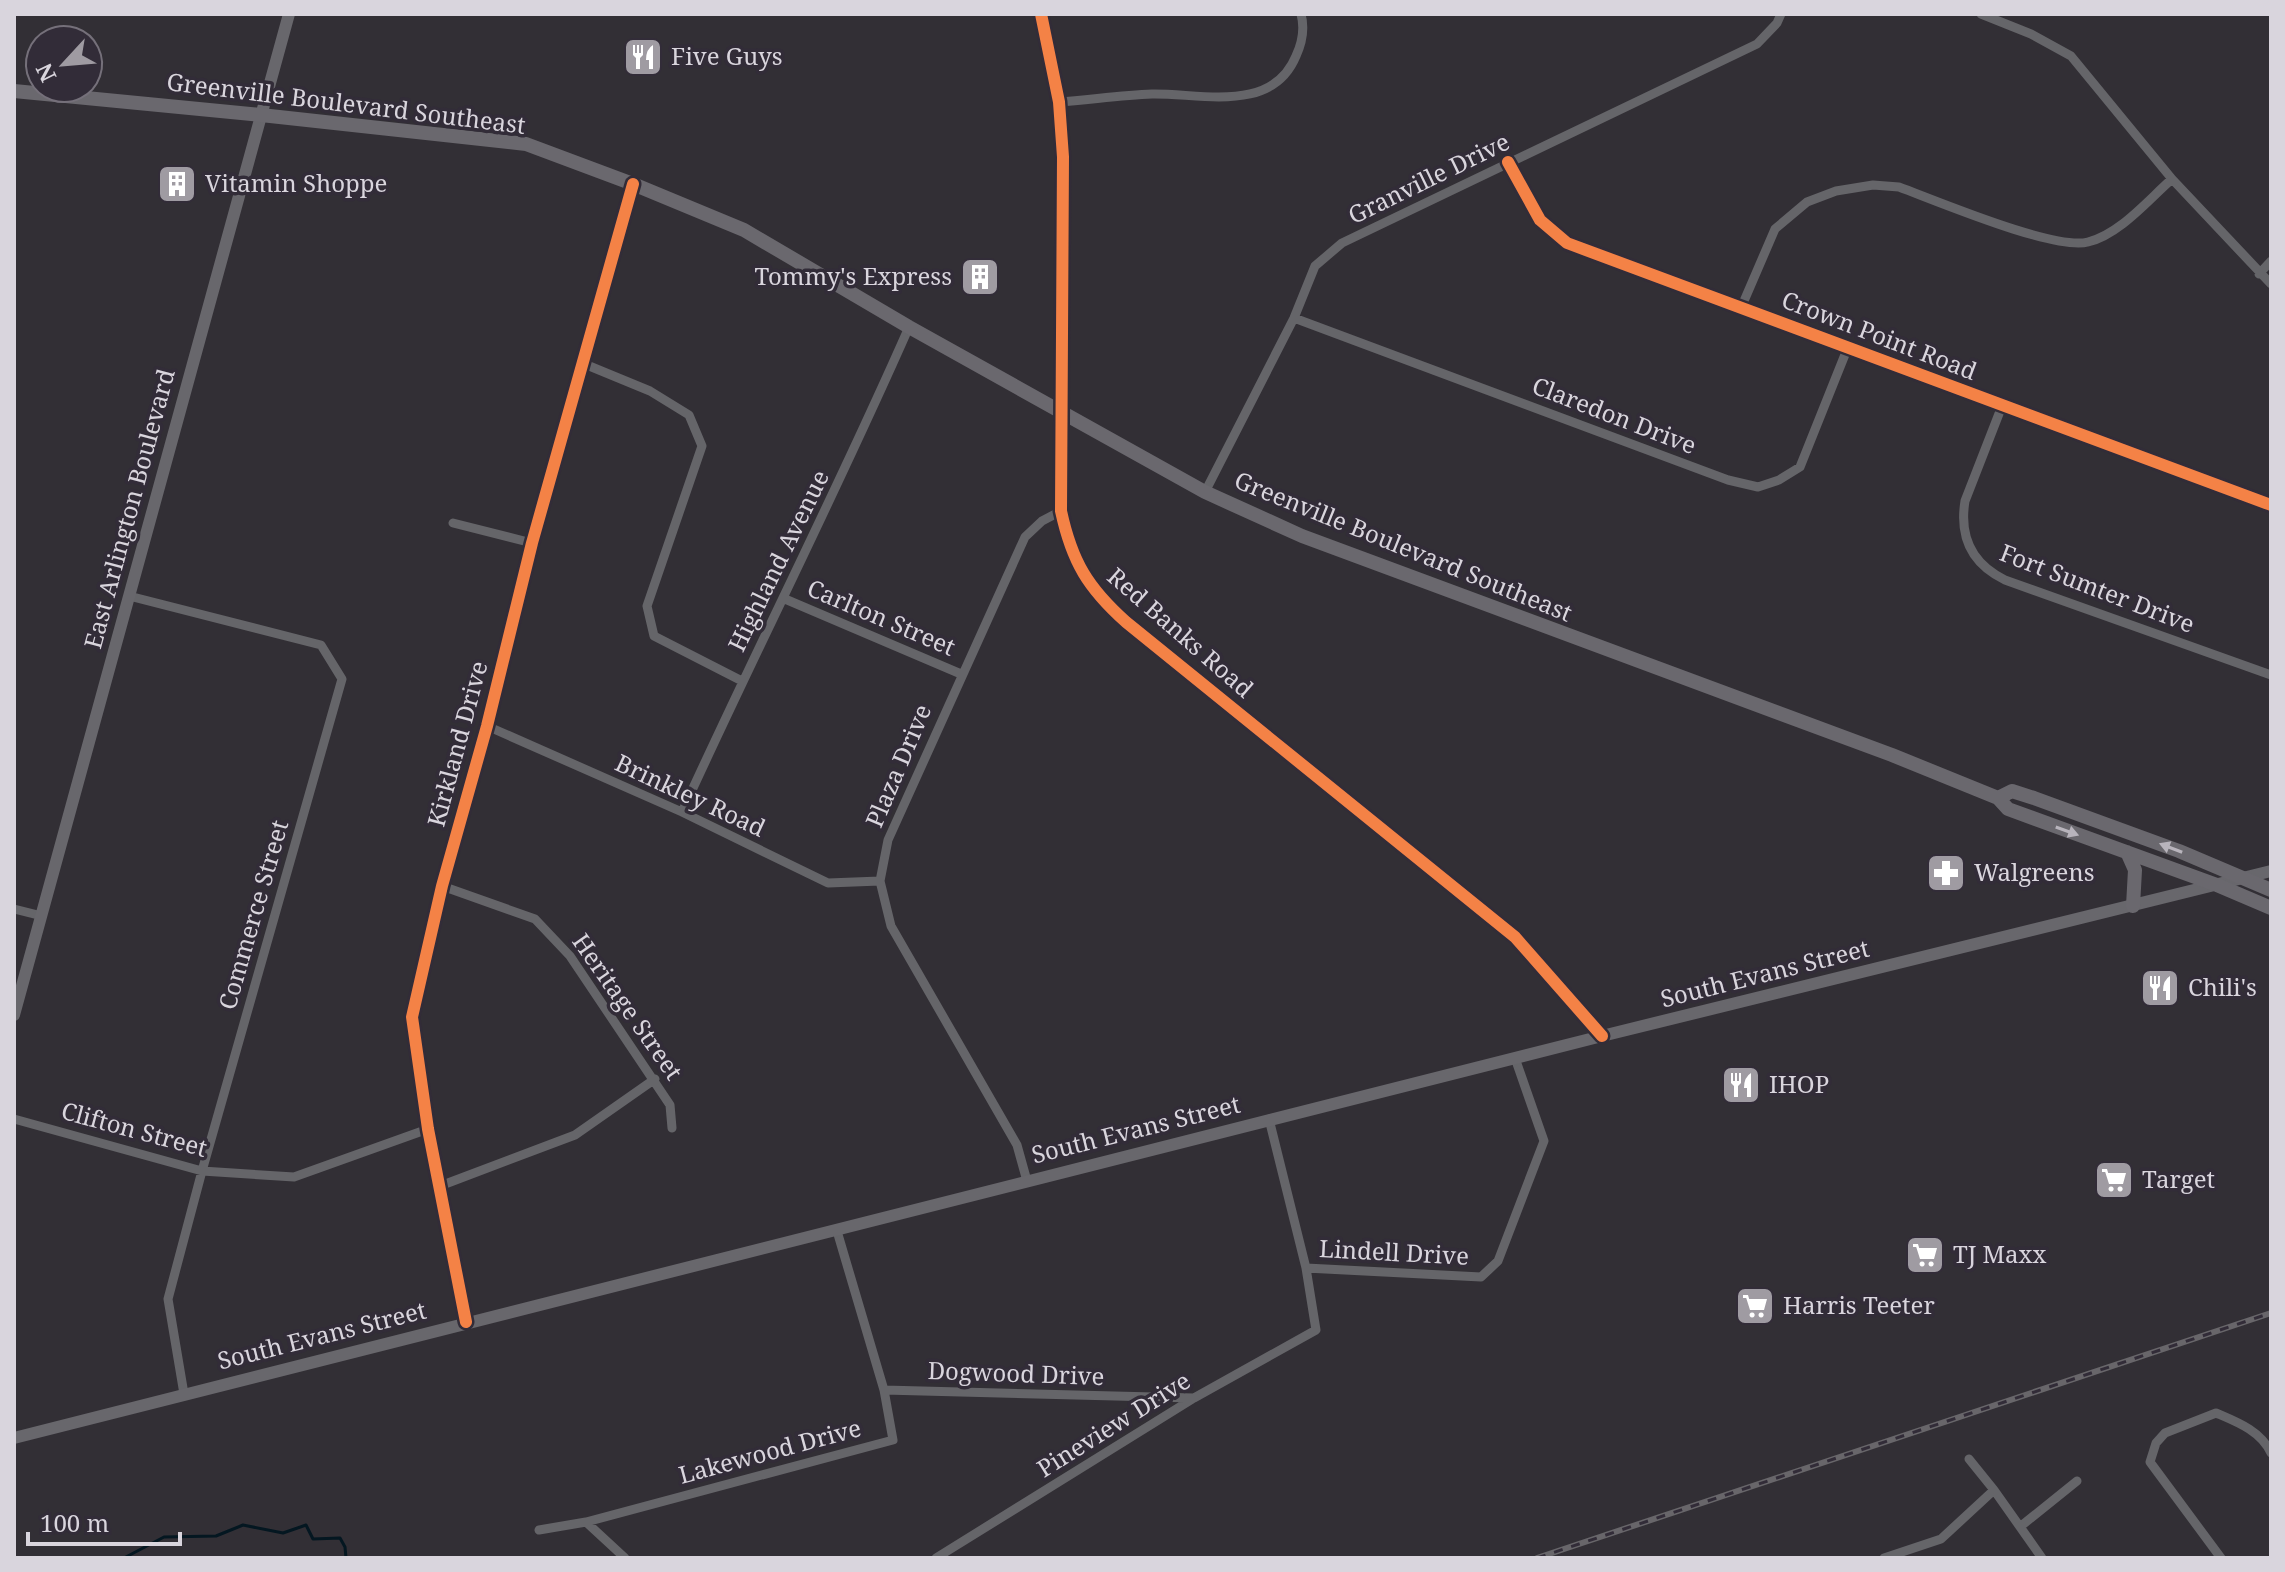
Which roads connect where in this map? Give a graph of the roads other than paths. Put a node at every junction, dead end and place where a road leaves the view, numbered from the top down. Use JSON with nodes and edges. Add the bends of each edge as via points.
{"nodes":[{"id":1,"x":289,"y":14,"type":"edge"},
{"id":2,"x":1041,"y":14,"type":"edge"},
{"id":3,"x":1301,"y":14,"type":"edge"},
{"id":4,"x":1781,"y":14,"type":"edge"},
{"id":5,"x":1981,"y":14,"type":"edge"},
{"id":6,"x":14,"y":91,"type":"edge"},
{"id":7,"x":1059,"y":102,"type":"junction"},
{"id":8,"x":261,"y":115,"type":"junction"},
{"id":9,"x":1508,"y":162,"type":"junction"},
{"id":10,"x":2172,"y":179,"type":"junction"},
{"id":11,"x":633,"y":184,"type":"junction"},
{"id":12,"x":2271,"y":261,"type":"edge"},
{"id":13,"x":2259,"y":274,"type":"junction"},
{"id":14,"x":2271,"y":284,"type":"edge"},
{"id":15,"x":1741,"y":308,"type":"junction"},
{"id":16,"x":1294,"y":318,"type":"junction"},
{"id":17,"x":909,"y":327,"type":"junction"},
{"id":18,"x":1848,"y":347,"type":"junction"},
{"id":19,"x":582,"y":363,"type":"junction"},
{"id":20,"x":2002,"y":406,"type":"junction"},
{"id":21,"x":1060,"y":411,"type":"junction"},
{"id":22,"x":1205,"y":492,"type":"junction"},
{"id":23,"x":2271,"y":505,"type":"edge"},
{"id":24,"x":1061,"y":511,"type":"junction"},
{"id":25,"x":453,"y":523,"type":"dead end"},
{"id":26,"x":532,"y":543,"type":"junction"},
{"id":27,"x":129,"y":596,"type":"junction"},
{"id":28,"x":785,"y":599,"type":"junction"},
{"id":29,"x":961,"y":674,"type":"junction"},
{"id":30,"x":2271,"y":675,"type":"edge"},
{"id":31,"x":742,"y":681,"type":"junction"},
{"id":32,"x":487,"y":726,"type":"junction"},
{"id":33,"x":1998,"y":798,"type":"junction"},
{"id":34,"x":682,"y":812,"type":"junction"},
{"id":35,"x":2127,"y":852,"type":"junction"},
{"id":36,"x":2271,"y":871,"type":"edge"},
{"id":37,"x":2243,"y":878,"type":"junction"},
{"id":38,"x":880,"y":881,"type":"junction"},
{"id":39,"x":2217,"y":885,"type":"junction"},
{"id":40,"x":442,"y":886,"type":"junction"},
{"id":41,"x":2271,"y":890,"type":"edge"},
{"id":42,"x":2133,"y":906,"type":"junction"},
{"id":43,"x":2271,"y":908,"type":"edge"},
{"id":44,"x":14,"y":909,"type":"edge"},
{"id":45,"x":42,"y":916,"type":"junction"},
{"id":46,"x":14,"y":1015,"type":"edge"},
{"id":47,"x":1602,"y":1036,"type":"junction"},
{"id":48,"x":1515,"y":1058,"type":"junction"},
{"id":49,"x":655,"y":1079,"type":"junction"},
{"id":50,"x":14,"y":1119,"type":"edge"},
{"id":51,"x":1269,"y":1119,"type":"junction"},
{"id":52,"x":672,"y":1128,"type":"dead end"},
{"id":53,"x":428,"y":1129,"type":"junction"},
{"id":54,"x":202,"y":1171,"type":"junction"},
{"id":55,"x":1027,"y":1181,"type":"junction"},
{"id":56,"x":440,"y":1186,"type":"junction"},
{"id":57,"x":837,"y":1231,"type":"junction"},
{"id":58,"x":1306,"y":1268,"type":"junction"},
{"id":59,"x":466,"y":1322,"type":"junction"},
{"id":60,"x":884,"y":1390,"type":"junction"},
{"id":61,"x":184,"y":1394,"type":"junction"},
{"id":62,"x":1194,"y":1398,"type":"junction"},
{"id":63,"x":14,"y":1438,"type":"edge"},
{"id":64,"x":2271,"y":1453,"type":"edge"},
{"id":65,"x":1969,"y":1459,"type":"dead end"},
{"id":66,"x":2077,"y":1481,"type":"dead end"},
{"id":67,"x":1994,"y":1490,"type":"junction"},
{"id":68,"x":586,"y":1522,"type":"junction"},
{"id":69,"x":2021,"y":1526,"type":"junction"},
{"id":70,"x":539,"y":1530,"type":"dead end"},
{"id":71,"x":625,"y":1558,"type":"edge"},
{"id":72,"x":936,"y":1558,"type":"edge"},
{"id":73,"x":1884,"y":1558,"type":"edge"},
{"id":74,"x":2042,"y":1558,"type":"edge"},
{"id":75,"x":2221,"y":1558,"type":"edge"}],
"edges":[{"from":1,"to":8,"type":"main road","name":"East Arlington Boulevard"},
{"from":2,"to":7,"type":"street","name":"Red Banks Road"},
{"from":3,"to":7,"type":"street","via":[[1302,39],[1290,68],[1266,91],[1229,97],[1151,94]]},
{"from":4,"to":9,"type":"street","name":"Granville Drive","via":[[1757,44]]},
{"from":5,"to":10,"type":"street","via":[[2071,56]]},
{"from":6,"to":8,"type":"highway","name":"Greenville Boulevard Southeast"},
{"from":7,"to":21,"type":"street","name":"Red Banks Road","via":[[1065,203]]},
{"from":8,"to":11,"type":"highway","name":"Greenville Boulevard Southeast","via":[[526,144]]},
{"from":8,"to":27,"type":"main road","name":"East Arlington Boulevard"},
{"from":9,"to":15,"type":"street","name":"Crown Point Road","via":[[1540,220],[1567,243]]},
{"from":9,"to":16,"type":"street","name":"Granville Drive","via":[[1342,243],[1315,266]]},
{"from":10,"to":13,"type":"street"},
{"from":10,"to":15,"type":"street","via":[[2111,232],[2087,243],[2051,241],[1899,187],[1836,191],[1807,202],[1775,229]]},
{"from":11,"to":17,"type":"highway","name":"Greenville Boulevard Southeast","via":[[744,230]]},
{"from":11,"to":19,"type":"street","name":"Kirkland Drive"},
{"from":12,"to":13,"type":"street"},
{"from":13,"to":14,"type":"street"},
{"from":15,"to":18,"type":"street","name":"Crown Point Road"},
{"from":16,"to":18,"type":"street","name":"Claredon Drive","via":[[1758,487],[1800,467]]},
{"from":16,"to":22,"type":"street","name":"Granville Drive"},
{"from":17,"to":21,"type":"highway","name":"Greenville Boulevard Southeast"},
{"from":17,"to":28,"type":"street","name":"Highland Avenue"},
{"from":18,"to":20,"type":"street","name":"Crown Point Road"},
{"from":19,"to":26,"type":"street","name":"Kirkland Drive"},
{"from":19,"to":31,"type":"street","via":[[650,391],[689,415],[702,446],[647,606],[654,636]]},
{"from":20,"to":23,"type":"street","name":"Crown Point Road"},
{"from":20,"to":30,"type":"street","name":"Fort Sumter Drive","via":[[1962,514],[1965,538],[1978,562],[2005,580]]},
{"from":21,"to":22,"type":"highway","name":"Greenville Boulevard Southeast"},
{"from":21,"to":24,"type":"street","name":"Red Banks Road"},
{"from":22,"to":33,"type":"highway","name":"Greenville Boulevard Southeast","via":[[1302,536]]},
{"from":24,"to":29,"type":"street","name":"Plaza Drive","via":[[1025,537]]},
{"from":24,"to":47,"type":"street","name":"Red Banks Road","via":[[1079,568],[1109,608],[1515,937]]},
{"from":25,"to":26,"type":"street"},
{"from":26,"to":32,"type":"street","name":"Kirkland Drive"},
{"from":27,"to":45,"type":"main road","name":"East Arlington Boulevard"},
{"from":27,"to":54,"type":"street","name":"Commerce Street","via":[[321,645],[342,679]]},
{"from":28,"to":29,"type":"street","name":"Carlton Street"},
{"from":28,"to":31,"type":"street","name":"Highland Avenue"},
{"from":29,"to":38,"type":"street","name":"Plaza Drive","via":[[888,840]]},
{"from":31,"to":34,"type":"street","name":"Highland Avenue"},
{"from":32,"to":34,"type":"street","name":"Brinkley Road"},
{"from":32,"to":40,"type":"street","name":"Kirkland Drive"},
{"from":33,"to":35,"type":"highway","one_way":true,"via":[[2008,809]]},
{"from":37,"to":33,"type":"highway","name":"Greenville Boulevard Southeast","one_way":true,"via":[[2034,798],[2012,791]]},
{"from":34,"to":38,"type":"street","name":"Brinkley Road","via":[[828,883]]},
{"from":35,"to":39,"type":"highway"},
{"from":35,"to":42,"type":"highway","via":[[2135,870]]},
{"from":36,"to":37,"type":"main road","name":"South Evans Street"},
{"from":37,"to":39,"type":"main road","name":"South Evans Street"},
{"from":37,"to":41,"type":"highway","name":"Greenville Boulevard Southeast"},
{"from":38,"to":55,"type":"street","name":"Plaza Drive","via":[[891,926],[1017,1145]]},
{"from":39,"to":42,"type":"main road","name":"South Evans Street"},
{"from":39,"to":43,"type":"highway"},
{"from":40,"to":49,"type":"street","name":"Heritage Street","via":[[535,919],[570,956]]},
{"from":40,"to":53,"type":"street","name":"Kirkland Drive","via":[[412,1017]]},
{"from":42,"to":47,"type":"main road","name":"South Evans Street"},
{"from":44,"to":45,"type":"street"},
{"from":45,"to":46,"type":"main road","name":"East Arlington Boulevard"},
{"from":47,"to":48,"type":"main road","name":"South Evans Street"},
{"from":48,"to":51,"type":"main road","name":"South Evans Street"},
{"from":48,"to":58,"type":"street","name":"Lindell Drive","via":[[1544,1141],[1498,1261],[1481,1277]]},
{"from":49,"to":52,"type":"street","name":"Heritage Street","via":[[670,1105]]},
{"from":49,"to":56,"type":"street","via":[[575,1135]]},
{"from":50,"to":54,"type":"street","name":"Clifton Street"},
{"from":51,"to":55,"type":"main road","name":"South Evans Street"},
{"from":51,"to":58,"type":"street"},
{"from":53,"to":54,"type":"street","name":"Clifton Street","via":[[294,1177]]},
{"from":53,"to":56,"type":"street","name":"Kirkland Drive"},
{"from":54,"to":61,"type":"street","name":"Commerce Street","via":[[168,1299]]},
{"from":55,"to":57,"type":"main road","name":"South Evans Street"},
{"from":56,"to":59,"type":"street","name":"Kirkland Drive"},
{"from":57,"to":59,"type":"main road","name":"South Evans Street"},
{"from":57,"to":60,"type":"street","name":"Lakewood Drive"},
{"from":58,"to":62,"type":"street","name":"Pineview Drive","via":[[1316,1330]]},
{"from":59,"to":61,"type":"main road","name":"South Evans Street"},
{"from":60,"to":62,"type":"street","name":"Dogwood Drive"},
{"from":60,"to":68,"type":"street","name":"Lakewood Drive","via":[[893,1440]]},
{"from":61,"to":63,"type":"main road","name":"South Evans Street"},
{"from":62,"to":72,"type":"street","name":"Pineview Drive"},
{"from":64,"to":75,"type":"street","via":[[2248,1426],[2216,1413],[2165,1433],[2156,1443],[2150,1462]]},
{"from":65,"to":67,"type":"street"},
{"from":66,"to":69,"type":"street"},
{"from":67,"to":69,"type":"street"},
{"from":67,"to":73,"type":"street","via":[[1941,1539]]},
{"from":68,"to":70,"type":"street","name":"Lakewood Drive"},
{"from":68,"to":71,"type":"street"},
{"from":69,"to":74,"type":"street"}]}
